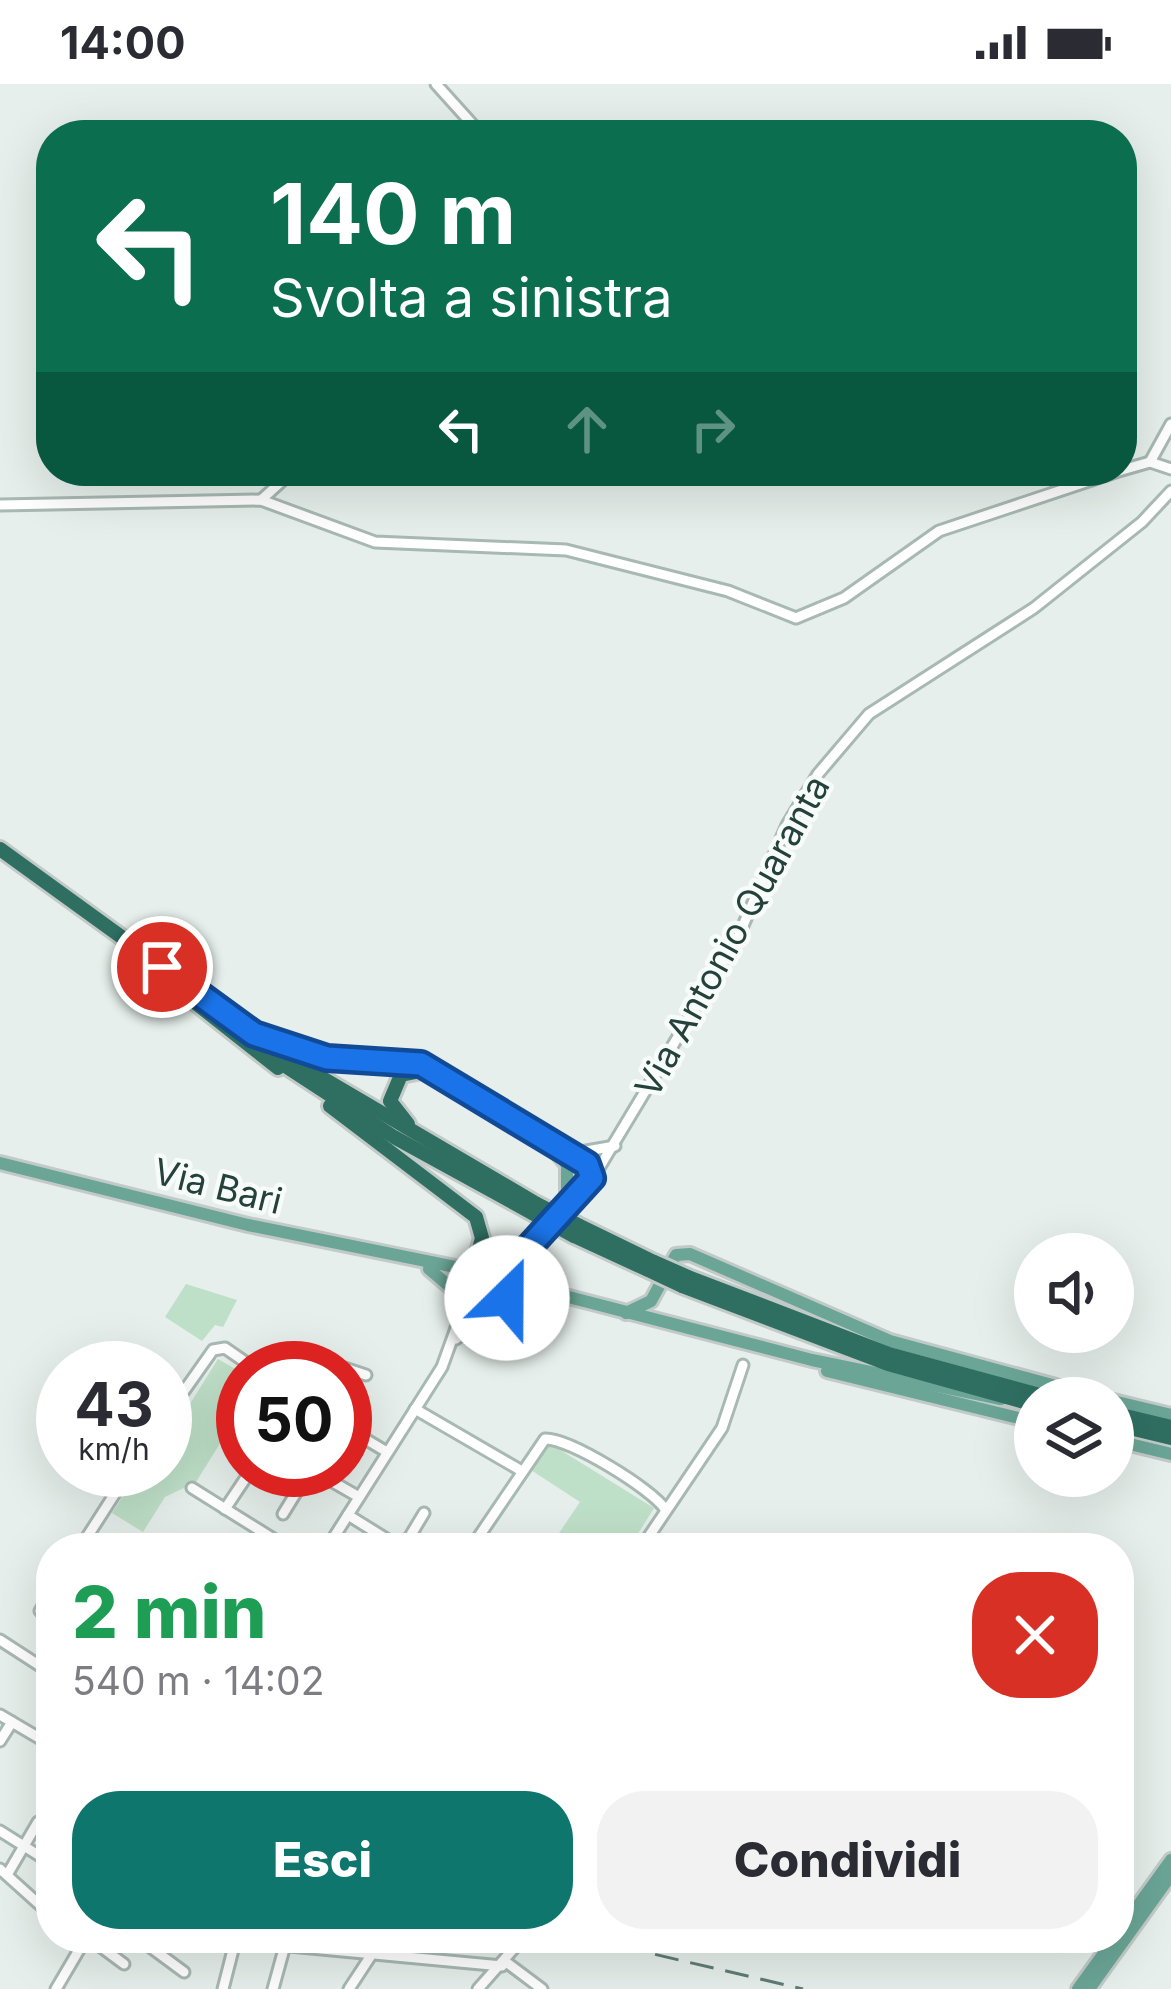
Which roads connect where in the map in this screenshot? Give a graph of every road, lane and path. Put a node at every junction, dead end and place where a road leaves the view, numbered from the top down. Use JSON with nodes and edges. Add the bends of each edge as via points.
{"nodes":[{"id":1,"x":436,"y":84,"type":"edge"},
{"id":2,"x":468,"y":120,"type":"edge"},
{"id":3,"x":1171,"y":424,"type":"edge"},
{"id":4,"x":1150,"y":462,"type":"junction"},
{"id":5,"x":1137,"y":466,"type":"edge"},
{"id":6,"x":1171,"y":469,"type":"edge"},
{"id":7,"x":276,"y":486,"type":"edge"},
{"id":8,"x":1075,"y":486,"type":"edge"},
{"id":9,"x":1171,"y":491,"type":"edge"},
{"id":10,"x":261,"y":500,"type":"junction"},
{"id":11,"x":0,"y":505,"type":"edge"},
{"id":12,"x":0,"y":849,"type":"edge"},
{"id":13,"x":0,"y":861,"type":"edge"},
{"id":14,"x":188,"y":998,"type":"junction"},
{"id":15,"x":254,"y":1034,"type":"junction"},
{"id":16,"x":446,"y":1079,"type":"junction"},
{"id":17,"x":548,"y":1142,"type":"joint"},
{"id":18,"x":615,"y":1146,"type":"junction"},
{"id":19,"x":571,"y":1159,"type":"junction"},
{"id":20,"x":0,"y":1163,"type":"edge"},
{"id":21,"x":466,"y":1164,"type":"junction"},
{"id":22,"x":592,"y":1178,"type":"junction"},
{"id":23,"x":536,"y":1209,"type":"junction"},
{"id":24,"x":567,"y":1209,"type":"junction"},
{"id":25,"x":534,"y":1240,"type":"junction"},
{"id":26,"x":423,"y":1265,"type":"junction"},
{"id":27,"x":475,"y":1268,"type":"junction"},
{"id":28,"x":507,"y":1280,"type":"junction"},
{"id":29,"x":685,"y":1281,"type":"junction"},
{"id":30,"x":659,"y":1292,"type":"junction"},
{"id":31,"x":463,"y":1299,"type":"junction"},
{"id":32,"x":562,"y":1299,"type":"junction"},
{"id":33,"x":491,"y":1312,"type":"junction"},
{"id":34,"x":626,"y":1313,"type":"junction"},
{"id":35,"x":670,"y":1324,"type":"junction"},
{"id":36,"x":456,"y":1339,"type":"junction"},
{"id":37,"x":752,"y":1346,"type":"junction"},
{"id":38,"x":216,"y":1349,"type":"edge"},
{"id":39,"x":743,"y":1365,"type":"dead end"},
{"id":40,"x":1023,"y":1377,"type":"edge"},
{"id":41,"x":192,"y":1379,"type":"edge"},
{"id":42,"x":1014,"y":1388,"type":"edge"},
{"id":43,"x":1013,"y":1400,"type":"joint"},
{"id":44,"x":1134,"y":1406,"type":"edge"},
{"id":45,"x":415,"y":1409,"type":"junction"},
{"id":46,"x":1171,"y":1415,"type":"edge"},
{"id":47,"x":1014,"y":1417,"type":"edge"},
{"id":48,"x":1134,"y":1418,"type":"edge"},
{"id":49,"x":1171,"y":1427,"type":"edge"},
{"id":50,"x":1134,"y":1429,"type":"edge"},
{"id":51,"x":1171,"y":1438,"type":"edge"},
{"id":52,"x":372,"y":1443,"type":"edge"},
{"id":53,"x":1134,"y":1446,"type":"edge"},
{"id":54,"x":387,"y":1452,"type":"junction"},
{"id":55,"x":1171,"y":1454,"type":"edge"},
{"id":56,"x":520,"y":1470,"type":"junction"},
{"id":57,"x":192,"y":1488,"type":"dead end"},
{"id":58,"x":113,"y":1497,"type":"edge"},
{"id":59,"x":233,"y":1497,"type":"edge"},
{"id":60,"x":294,"y":1497,"type":"edge"},
{"id":61,"x":359,"y":1498,"type":"joint"},
{"id":62,"x":225,"y":1509,"type":"junction"},
{"id":63,"x":665,"y":1510,"type":"junction"},
{"id":64,"x":424,"y":1513,"type":"dead end"},
{"id":65,"x":283,"y":1514,"type":"dead end"},
{"id":66,"x":348,"y":1515,"type":"junction"},
{"id":67,"x":90,"y":1533,"type":"edge"},
{"id":68,"x":264,"y":1533,"type":"edge"},
{"id":69,"x":337,"y":1533,"type":"edge"},
{"id":70,"x":377,"y":1533,"type":"edge"},
{"id":71,"x":411,"y":1533,"type":"edge"},
{"id":72,"x":480,"y":1533,"type":"edge"},
{"id":73,"x":650,"y":1533,"type":"edge"},
{"id":74,"x":0,"y":1640,"type":"edge"},
{"id":75,"x":36,"y":1663,"type":"edge"},
{"id":76,"x":0,"y":1715,"type":"edge"},
{"id":77,"x":11,"y":1722,"type":"junction"},
{"id":78,"x":36,"y":1736,"type":"edge"},
{"id":79,"x":0,"y":1741,"type":"edge"},
{"id":80,"x":36,"y":1825,"type":"edge"},
{"id":81,"x":0,"y":1831,"type":"edge"},
{"id":82,"x":24,"y":1846,"type":"junction"},
{"id":83,"x":36,"y":1854,"type":"edge"},
{"id":84,"x":1171,"y":1860,"type":"edge"},
{"id":85,"x":3,"y":1872,"type":"edge"},
{"id":86,"x":1171,"y":1875,"type":"edge"},
{"id":87,"x":36,"y":1902,"type":"edge"},
{"id":88,"x":1134,"y":1911,"type":"edge"},
{"id":89,"x":1134,"y":1927,"type":"edge"},
{"id":90,"x":78,"y":1953,"type":"edge"},
{"id":91,"x":107,"y":1953,"type":"edge"},
{"id":92,"x":165,"y":1953,"type":"edge"},
{"id":93,"x":233,"y":1953,"type":"edge"},
{"id":94,"x":283,"y":1953,"type":"edge"},
{"id":95,"x":348,"y":1953,"type":"edge"},
{"id":96,"x":512,"y":1953,"type":"edge"},
{"id":97,"x":1104,"y":1953,"type":"edge"},
{"id":98,"x":1116,"y":1953,"type":"edge"},
{"id":99,"x":370,"y":1957,"type":"junction"},
{"id":100,"x":124,"y":1964,"type":"dead end"},
{"id":101,"x":504,"y":1964,"type":"junction"},
{"id":102,"x":184,"y":1972,"type":"dead end"},
{"id":103,"x":62,"y":1987,"type":"edge"},
{"id":104,"x":223,"y":1989,"type":"edge"},
{"id":105,"x":273,"y":1989,"type":"edge"},
{"id":106,"x":349,"y":1989,"type":"edge"},
{"id":107,"x":478,"y":1989,"type":"edge"},
{"id":108,"x":542,"y":1989,"type":"edge"},
{"id":109,"x":1078,"y":1989,"type":"edge"},
{"id":110,"x":1090,"y":1989,"type":"edge"}],
"edges":[{"from":1,"to":2,"type":"street"},
{"from":3,"to":4,"type":"street"},
{"from":4,"to":5,"type":"street"},
{"from":4,"to":6,"type":"street"},
{"from":7,"to":10,"type":"street"},
{"from":8,"to":10,"type":"street","via":[[939,531],[844,598],[796,618],[728,591],[566,550],[375,542]]},
{"from":9,"to":18,"type":"street","name":"Via Antonio Quaranta","via":[[1034,608],[869,714],[849,737],[802,796],[738,937]]},
{"from":10,"to":11,"type":"street"},
{"from":12,"to":15,"type":"highway"},
{"from":13,"to":14,"type":"highway"},
{"from":14,"to":23,"type":"highway","via":[[339,1103]]},
{"from":14,"to":27,"type":"highway","via":[[470,1210],[481,1226]]},
{"from":15,"to":16,"type":"highway","via":[[327,1058],[421,1064]]},
{"from":15,"to":21,"type":"highway"},
{"from":16,"to":17,"type":"highway"},
{"from":16,"to":21,"type":"highway","via":[[412,1069],[392,1087],[390,1101],[399,1118]]},
{"from":17,"to":19,"type":"main road"},
{"from":18,"to":19,"type":"street"},
{"from":18,"to":22,"type":"street","name":"Via Antonio Quaranta"},
{"from":19,"to":22,"type":"main road"},
{"from":19,"to":24,"type":"main road"},
{"from":20,"to":26,"type":"main road","name":"Via Bari"},
{"from":21,"to":23,"type":"highway"},
{"from":22,"to":24,"type":"main road"},
{"from":23,"to":29,"type":"highway","bridge":true},
{"from":24,"to":25,"type":"main road"},
{"from":25,"to":27,"type":"main road"},
{"from":25,"to":28,"type":"main road"},
{"from":26,"to":27,"type":"main road","name":"Via Bari"},
{"from":26,"to":31,"type":"main road"},
{"from":27,"to":28,"type":"main road","via":[[493,1267]]},
{"from":27,"to":31,"type":"main road"},
{"from":28,"to":32,"type":"main road"},
{"from":28,"to":33,"type":"main road","via":[[507,1298]]},
{"from":29,"to":42,"type":"highway","via":[[889,1354]]},
{"from":29,"to":43,"type":"highway","via":[[888,1364]]},
{"from":30,"to":34,"type":"main road"},
{"from":30,"to":35,"type":"main road"},
{"from":30,"to":40,"type":"main road","via":[[676,1255],[690,1254],[890,1341]]},
{"from":31,"to":33,"type":"main road"},
{"from":31,"to":36,"type":"street"},
{"from":32,"to":33,"type":"main road"},
{"from":32,"to":34,"type":"main road"},
{"from":33,"to":36,"type":"street"},
{"from":34,"to":35,"type":"main road"},
{"from":35,"to":37,"type":"main road"},
{"from":36,"to":45,"type":"street"},
{"from":37,"to":43,"type":"main road"},
{"from":37,"to":47,"type":"main road"},
{"from":38,"to":41,"type":"street"},
{"from":39,"to":63,"type":"street","via":[[722,1428]]},
{"from":44,"to":46,"type":"main road"},
{"from":45,"to":54,"type":"street"},
{"from":45,"to":56,"type":"street"},
{"from":48,"to":49,"type":"highway"},
{"from":50,"to":51,"type":"highway"},
{"from":52,"to":54,"type":"street"},
{"from":53,"to":55,"type":"main road"},
{"from":54,"to":61,"type":"street"},
{"from":56,"to":63,"type":"street","via":[[538,1444],[556,1438],[649,1492]]},
{"from":56,"to":72,"type":"street"},
{"from":57,"to":62,"type":"street"},
{"from":58,"to":67,"type":"street"},
{"from":59,"to":62,"type":"street"},
{"from":60,"to":65,"type":"street"},
{"from":61,"to":66,"type":"street"},
{"from":62,"to":68,"type":"street"},
{"from":63,"to":73,"type":"street"},
{"from":64,"to":71,"type":"street"},
{"from":66,"to":69,"type":"street"},
{"from":66,"to":70,"type":"street"},
{"from":74,"to":75,"type":"street"},
{"from":76,"to":77,"type":"street"},
{"from":77,"to":78,"type":"street"},
{"from":77,"to":79,"type":"street"},
{"from":80,"to":82,"type":"street"},
{"from":81,"to":82,"type":"street"},
{"from":82,"to":83,"type":"street"},
{"from":82,"to":85,"type":"street"},
{"from":84,"to":88,"type":"main road"},
{"from":85,"to":87,"type":"street"},
{"from":86,"to":89,"type":"main road"},
{"from":90,"to":103,"type":"street"},
{"from":91,"to":100,"type":"street"},
{"from":92,"to":102,"type":"street"},
{"from":93,"to":104,"type":"street"},
{"from":94,"to":105,"type":"street"},
{"from":95,"to":99,"type":"street"},
{"from":96,"to":101,"type":"street"},
{"from":97,"to":109,"type":"main road"},
{"from":98,"to":110,"type":"main road"},
{"from":99,"to":101,"type":"street"},
{"from":99,"to":106,"type":"street"},
{"from":101,"to":107,"type":"street"},
{"from":101,"to":108,"type":"street"}]}
